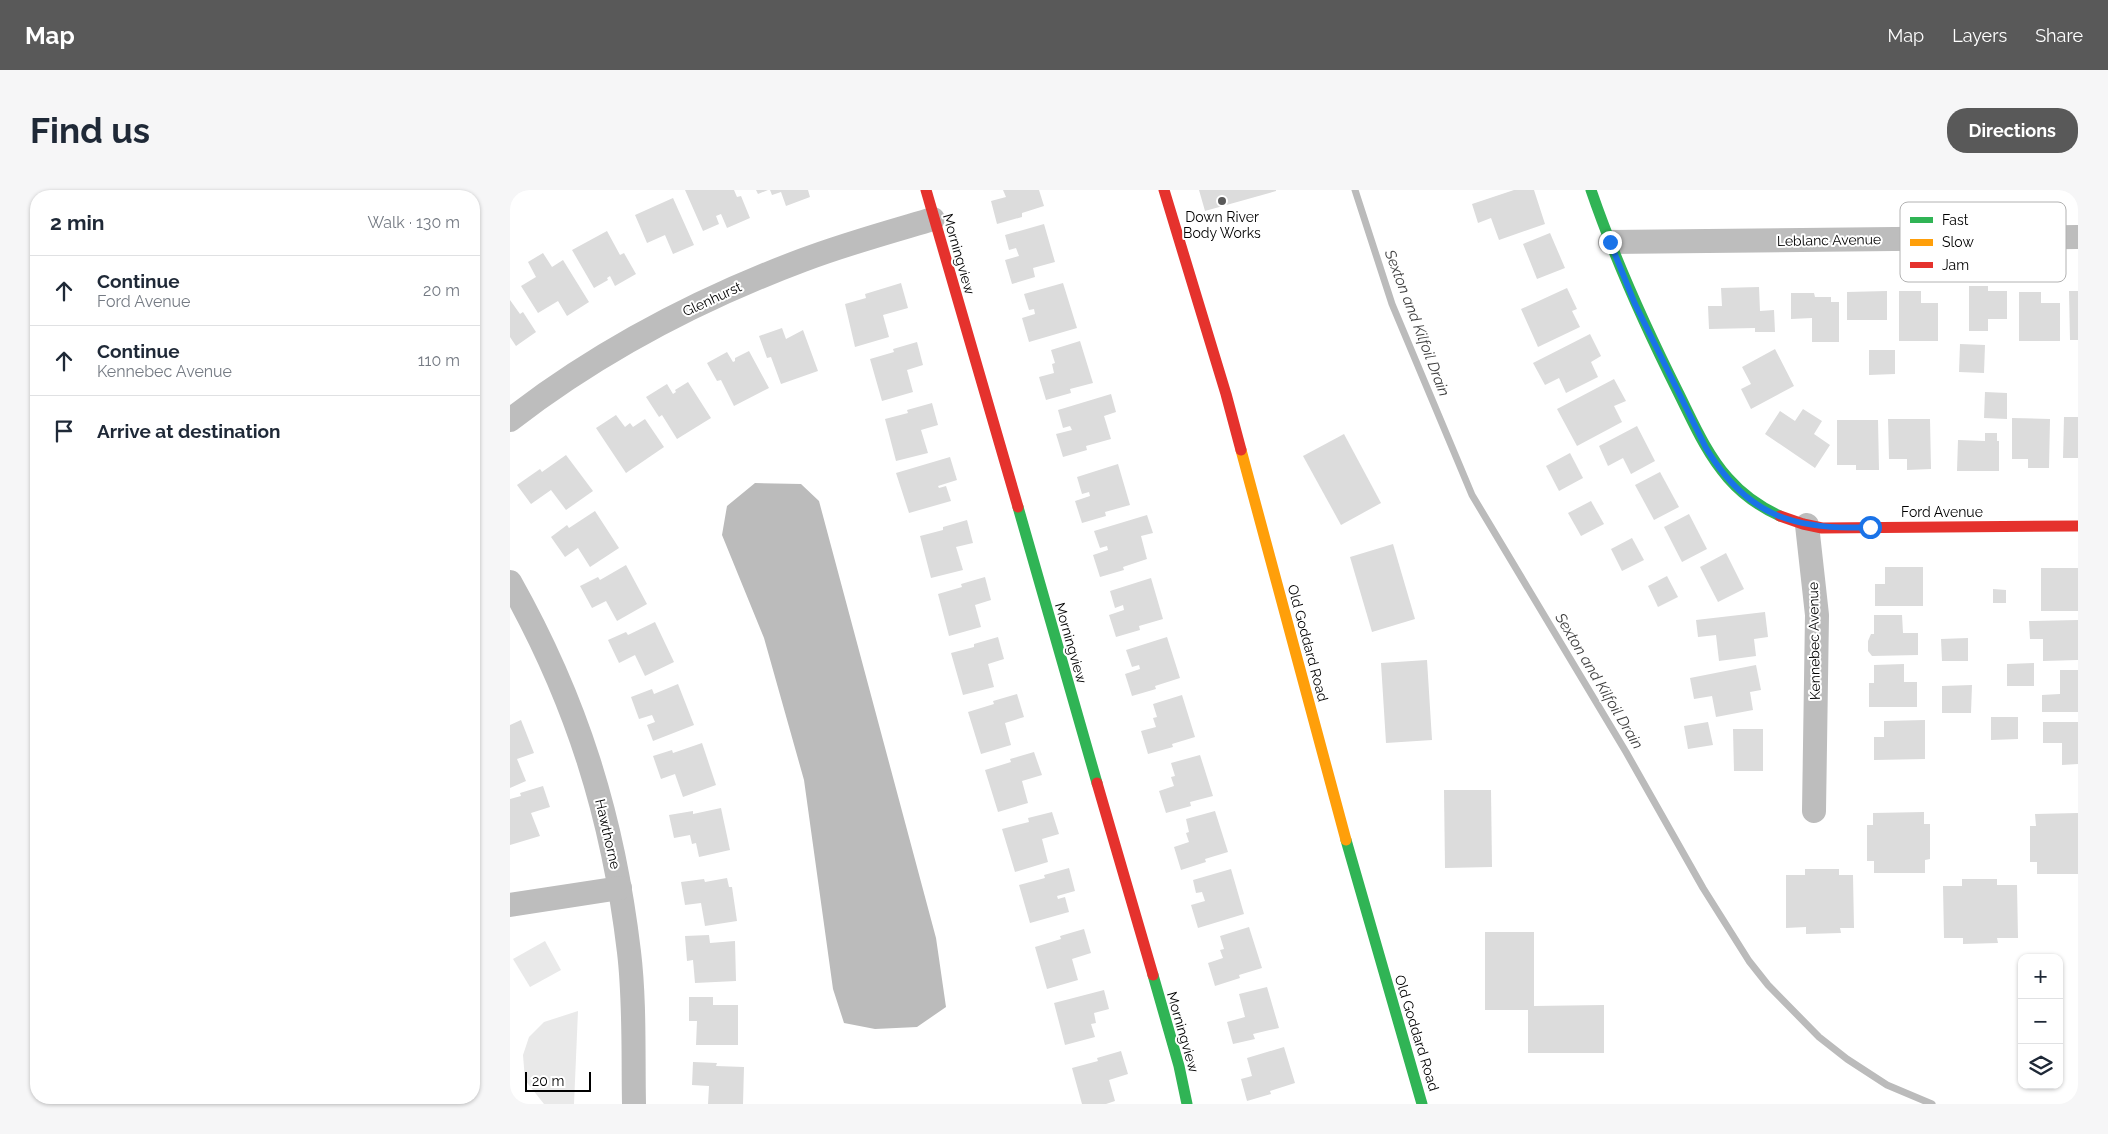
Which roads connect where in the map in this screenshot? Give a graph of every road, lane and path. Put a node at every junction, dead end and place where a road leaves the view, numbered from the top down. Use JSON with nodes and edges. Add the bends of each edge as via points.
{"nodes":[{"id":1,"x":926,"y":190,"type":"edge"},
{"id":2,"x":1164,"y":190,"type":"edge"},
{"id":3,"x":1591,"y":190,"type":"edge"},
{"id":4,"x":933,"y":219,"type":"junction"},
{"id":5,"x":1900,"y":239,"type":"edge"},
{"id":6,"x":1610,"y":242,"type":"junction"},
{"id":7,"x":510,"y":420,"type":"edge"},
{"id":8,"x":1807,"y":526,"type":"junction"},
{"id":9,"x":2078,"y":526,"type":"edge"},
{"id":10,"x":510,"y":582,"type":"edge"},
{"id":11,"x":1814,"y":811,"type":"dead end"},
{"id":12,"x":620,"y":888,"type":"junction"},
{"id":13,"x":510,"y":905,"type":"edge"},
{"id":14,"x":634,"y":1104,"type":"edge"},
{"id":15,"x":1187,"y":1104,"type":"edge"},
{"id":16,"x":1422,"y":1104,"type":"edge"}],
"edges":[{"from":1,"to":4,"type":"street","name":"Morningview"},
{"from":2,"to":16,"type":"street","name":"Old Goddard Road","via":[[1226,394],[1362,901]]},
{"from":3,"to":6,"type":"street"},
{"from":4,"to":7,"type":"street","name":"Glenhurst","via":[[810,257],[729,290],[627,342]]},
{"from":4,"to":15,"type":"street","name":"Morningview","via":[[1179,1066]]},
{"from":5,"to":6,"type":"street","name":"Leblanc Avenue"},
{"from":6,"to":8,"type":"street","via":[[1635,304],[1716,464],[1753,502],[1777,516]]},
{"from":8,"to":9,"type":"street","name":"Ford Avenue","via":[[1841,529]]},
{"from":8,"to":11,"type":"street","name":"Kennebec Avenue","via":[[1817,615]]},
{"from":10,"to":12,"type":"street","name":"Hawthorne","via":[[556,671],[578,727],[593,770]]},
{"from":12,"to":13,"type":"street"},
{"from":12,"to":14,"type":"street","name":"Hawthorne","via":[[629,953]]}]}
